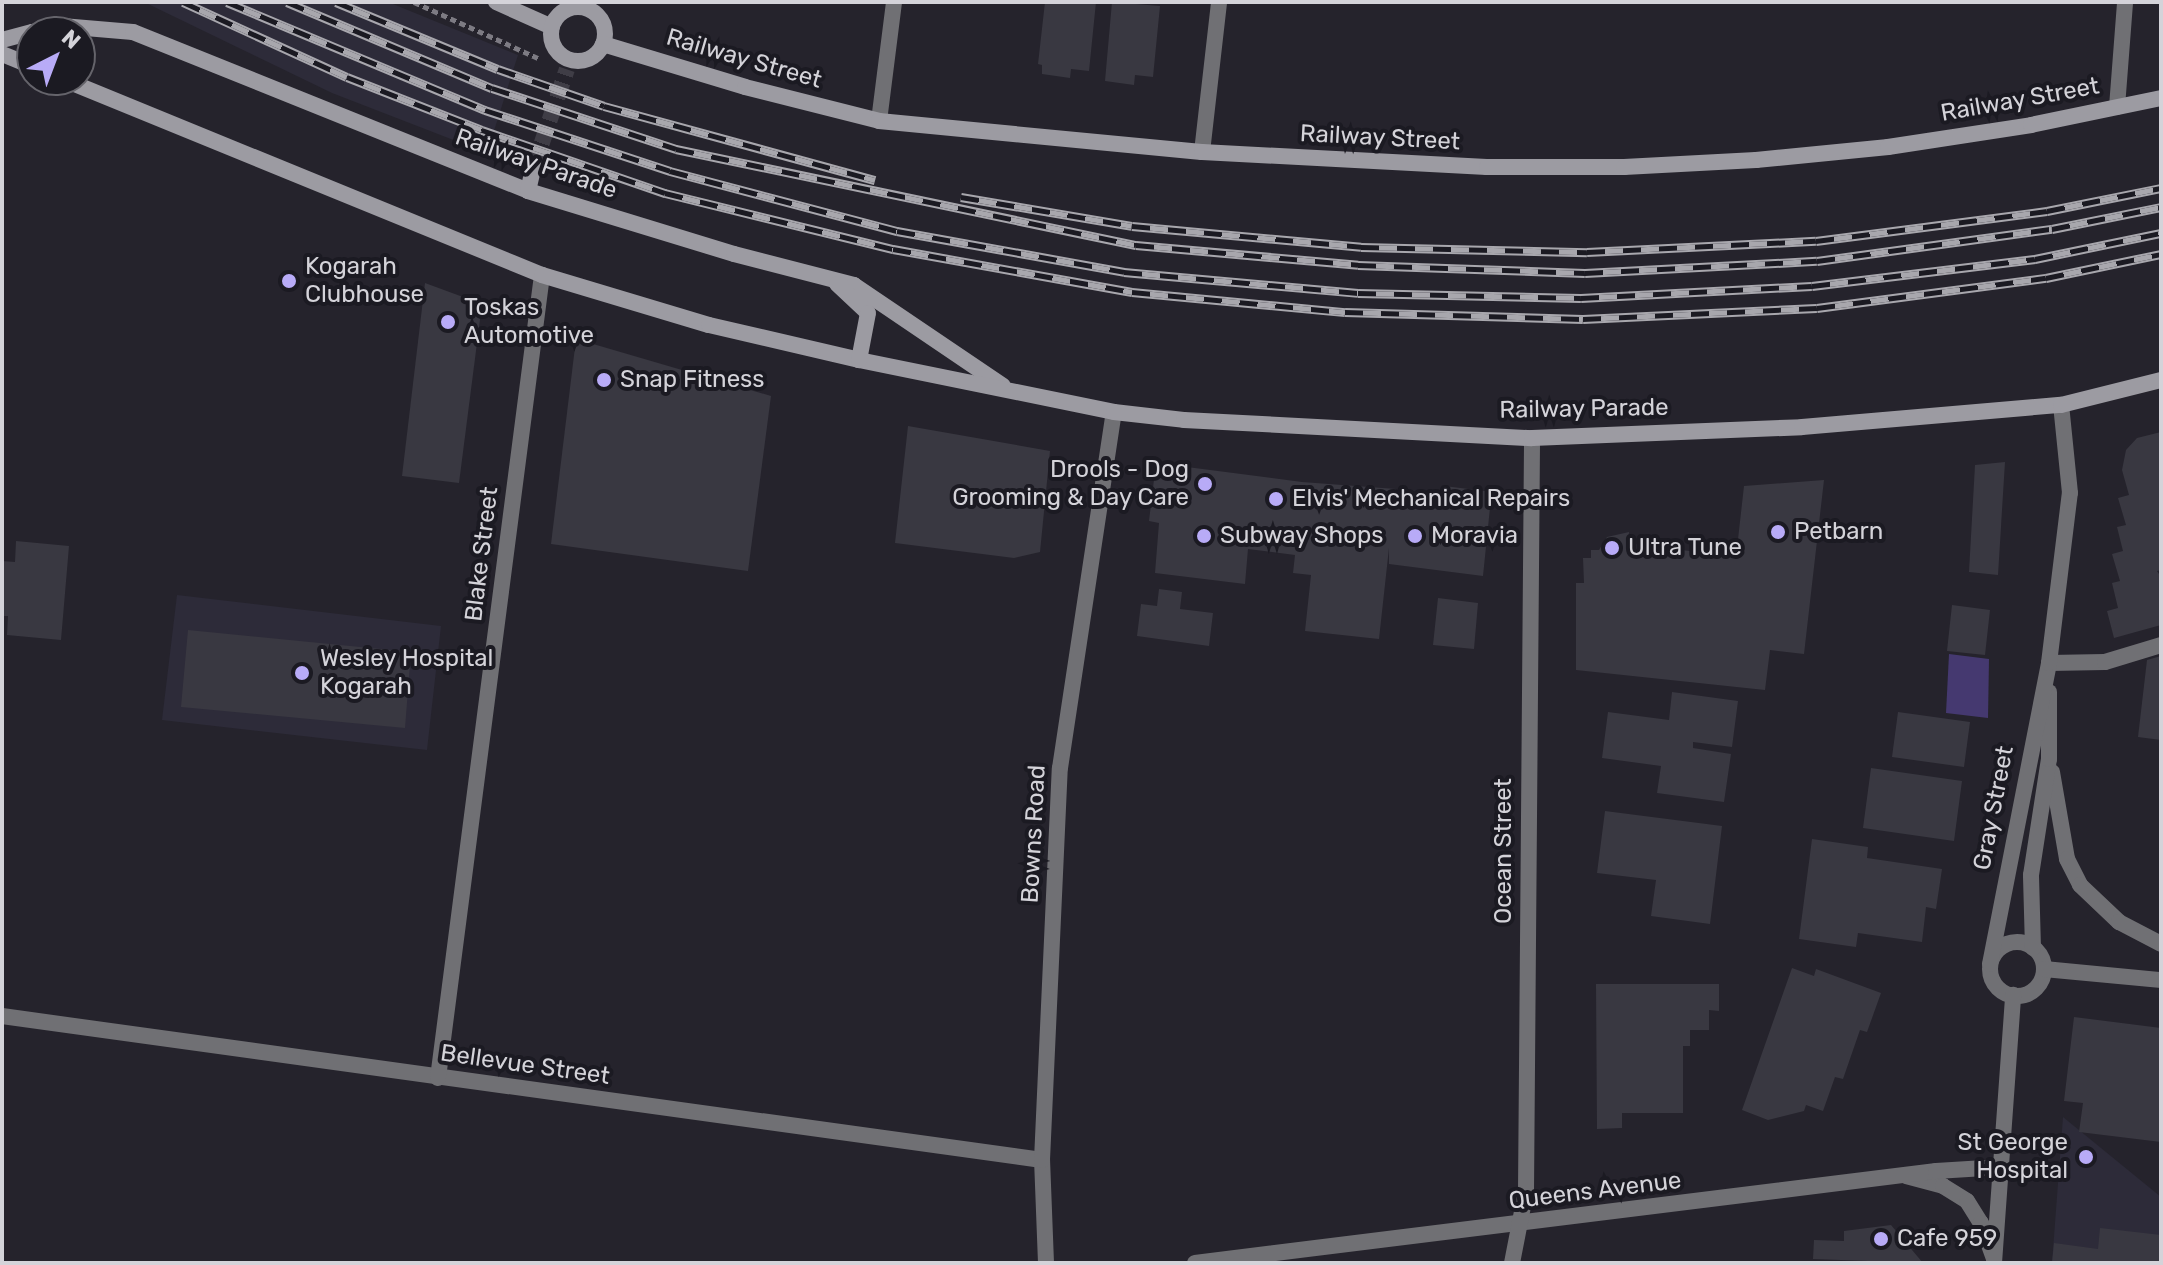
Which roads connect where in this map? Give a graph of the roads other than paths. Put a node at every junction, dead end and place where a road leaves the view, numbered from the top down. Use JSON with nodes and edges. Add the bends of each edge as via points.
{"nodes":[{"id":1,"x":496,"y":2,"type":"edge"},
{"id":2,"x":894,"y":2,"type":"edge"},
{"id":3,"x":1219,"y":2,"type":"edge"},
{"id":4,"x":2125,"y":2,"type":"edge"},
{"id":5,"x":582,"y":5,"type":"edge"},
{"id":6,"x":552,"y":27,"type":"junction"},
{"id":7,"x":96,"y":29,"type":"edge"},
{"id":8,"x":603,"y":44,"type":"junction"},
{"id":9,"x":96,"y":93,"type":"edge"},
{"id":10,"x":2161,"y":98,"type":"edge"},
{"id":11,"x":2117,"y":107,"type":"junction"},
{"id":12,"x":879,"y":121,"type":"junction"},
{"id":13,"x":1202,"y":152,"type":"junction"},
{"id":14,"x":534,"y":166,"type":"tunnel mouth"},
{"id":15,"x":528,"y":191,"type":"junction"},
{"id":16,"x":542,"y":275,"type":"junction"},
{"id":17,"x":826,"y":277,"type":"junction"},
{"id":18,"x":859,"y":360,"type":"junction"},
{"id":19,"x":2161,"y":380,"type":"edge"},
{"id":20,"x":1007,"y":388,"type":"junction"},
{"id":21,"x":2061,"y":405,"type":"junction"},
{"id":22,"x":1114,"y":412,"type":"junction"},
{"id":23,"x":1532,"y":438,"type":"junction"},
{"id":24,"x":2161,"y":645,"type":"edge"},
{"id":25,"x":2049,"y":663,"type":"junction"},
{"id":26,"x":2049,"y":759,"type":"junction"},
{"id":27,"x":2161,"y":944,"type":"edge"},
{"id":28,"x":2033,"y":948,"type":"junction"},
{"id":29,"x":1990,"y":964,"type":"junction"},
{"id":30,"x":2044,"y":969,"type":"junction"},
{"id":31,"x":2161,"y":980,"type":"edge"},
{"id":32,"x":2013,"y":995,"type":"junction"},
{"id":33,"x":2,"y":1016,"type":"edge"},
{"id":34,"x":438,"y":1078,"type":"junction"},
{"id":35,"x":1042,"y":1160,"type":"junction"},
{"id":36,"x":2001,"y":1167,"type":"junction"},
{"id":37,"x":1906,"y":1176,"type":"junction"},
{"id":38,"x":1519,"y":1225,"type":"junction"},
{"id":39,"x":1994,"y":1262,"type":"edge"},
{"id":40,"x":1046,"y":1263,"type":"edge"},
{"id":41,"x":1195,"y":1263,"type":"edge"},
{"id":42,"x":1512,"y":1263,"type":"edge"}],
"edges":[{"from":1,"to":6,"type":"main road"},
{"from":2,"to":12,"type":"street"},
{"from":3,"to":13,"type":"street"},
{"from":4,"to":11,"type":"street"},
{"from":5,"to":6,"type":"main road","via":[[560,14]]},
{"from":5,"to":8,"type":"main road","via":[[601,21]]},
{"from":6,"to":8,"type":"main road","via":[[557,51],[569,64],[586,60]]},
{"from":7,"to":15,"type":"main road","name":"Railway Parade","via":[[133,32]]},
{"from":8,"to":12,"type":"main road","name":"Railway Street"},
{"from":9,"to":16,"type":"main road","name":"Railway Parade"},
{"from":10,"to":11,"type":"main road","name":"Railway Street"},
{"from":11,"to":13,"type":"main road","name":"Railway Street","via":[[1888,147],[1639,166],[1487,167]]},
{"from":12,"to":13,"type":"main road","name":"Railway Street"},
{"from":14,"to":15,"type":"main road"},
{"from":15,"to":17,"type":"main road","name":"Railway Parade"},
{"from":16,"to":18,"type":"main road","name":"Railway Parade","via":[[709,325]]},
{"from":16,"to":34,"type":"street","name":"Blake Street"},
{"from":17,"to":18,"type":"main road","via":[[868,313]]},
{"from":17,"to":20,"type":"main road","name":"Railway Parade","via":[[875,296]]},
{"from":18,"to":20,"type":"main road","name":"Railway Parade"},
{"from":19,"to":21,"type":"main road","name":"Railway Parade"},
{"from":20,"to":22,"type":"main road","name":"Railway Parade"},
{"from":21,"to":23,"type":"main road","name":"Railway Parade","via":[[1802,427]]},
{"from":21,"to":25,"type":"street","name":"Gray Street","via":[[2070,493]]},
{"from":22,"to":23,"type":"main road","name":"Railway Parade"},
{"from":22,"to":35,"type":"street","name":"Bowns Road","via":[[1060,768]]},
{"from":23,"to":38,"type":"street","name":"Ocean Street","via":[[1526,1191]]},
{"from":24,"to":25,"type":"street","via":[[2105,662]]},
{"from":25,"to":26,"type":"street","name":"Gray Street"},
{"from":25,"to":29,"type":"street","name":"Gray Street"},
{"from":26,"to":27,"type":"street","via":[[2067,859],[2080,885],[2119,922]]},
{"from":26,"to":28,"type":"street","name":"Gray Street","via":[[2031,875]]},
{"from":28,"to":29,"type":"street","via":[[2007,944]]},
{"from":28,"to":30,"type":"street"},
{"from":29,"to":32,"type":"street","via":[[1995,985]]},
{"from":30,"to":31,"type":"street"},
{"from":30,"to":32,"type":"street","via":[[2032,991]]},
{"from":32,"to":36,"type":"street"},
{"from":33,"to":34,"type":"street","name":"Bellevue Street"},
{"from":34,"to":35,"type":"street","name":"Bellevue Street"},
{"from":35,"to":40,"type":"street","name":"Bowns Road"},
{"from":36,"to":37,"type":"street","name":"Queens Avenue"},
{"from":36,"to":39,"type":"street"},
{"from":37,"to":38,"type":"street","name":"Queens Avenue"},
{"from":37,"to":39,"type":"street","via":[[1943,1186],[1967,1201]]},
{"from":38,"to":41,"type":"street","name":"Queens Avenue"},
{"from":38,"to":42,"type":"street","name":"Ocean Street"}]}
